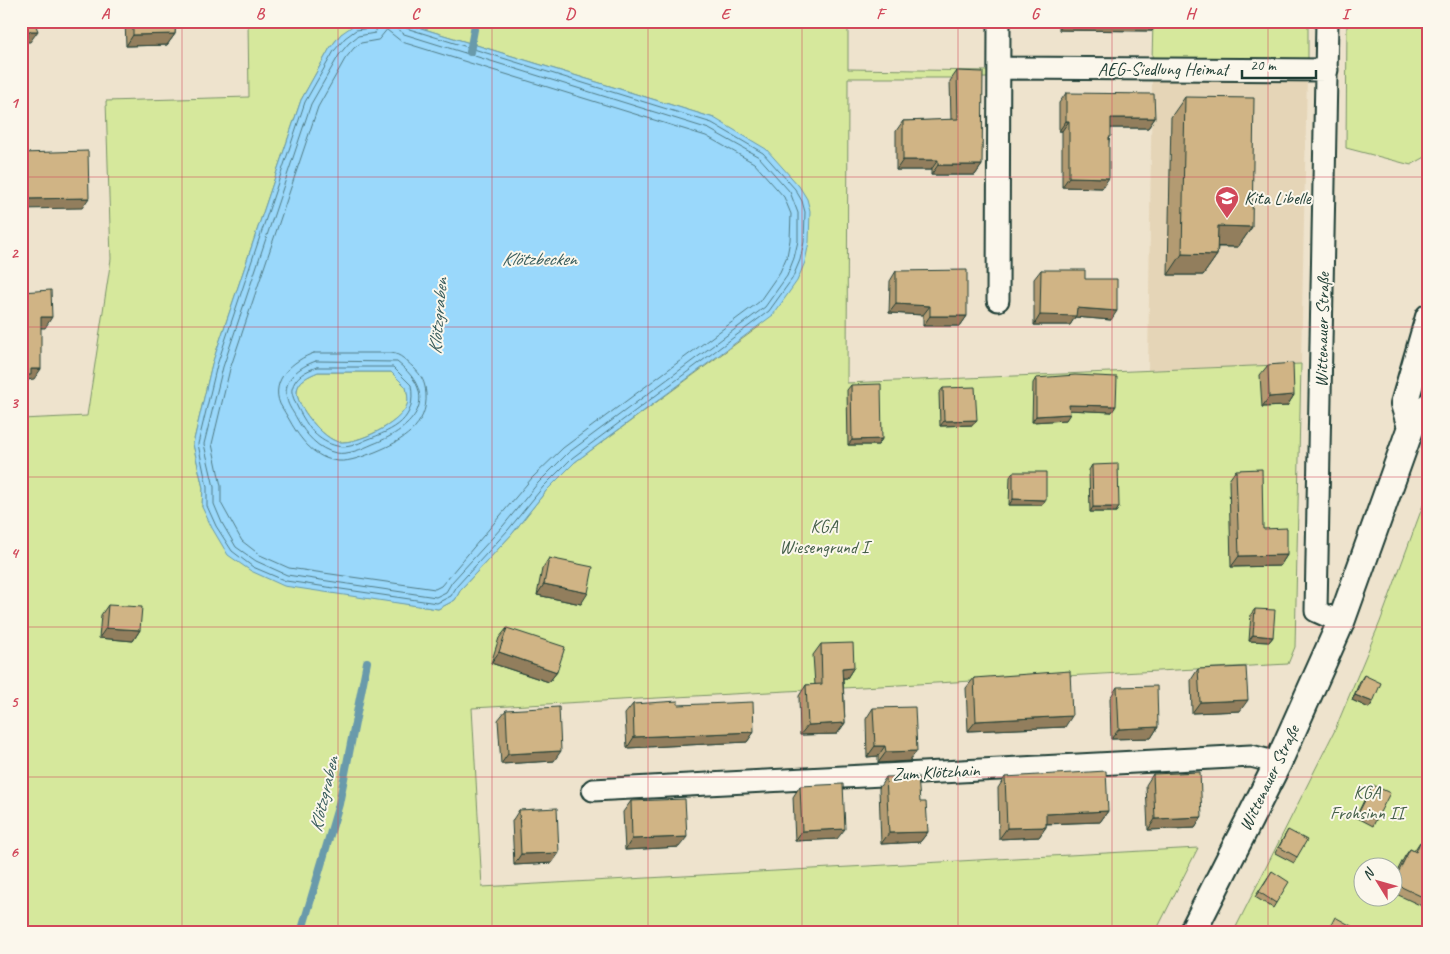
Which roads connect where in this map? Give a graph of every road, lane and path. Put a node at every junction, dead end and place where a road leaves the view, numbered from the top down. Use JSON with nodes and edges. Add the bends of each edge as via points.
{"nodes":[{"id":1,"x":999,"y":21,"type":"edge"},
{"id":2,"x":1327,"y":21,"type":"edge"},
{"id":3,"x":999,"y":68,"type":"junction"},
{"id":4,"x":1327,"y":70,"type":"junction"},
{"id":5,"x":998,"y":300,"type":"dead end"},
{"id":6,"x":1429,"y":317,"type":"edge"},
{"id":7,"x":1429,"y":406,"type":"edge"},
{"id":8,"x":1411,"y":427,"type":"junction"},
{"id":9,"x":1341,"y":622,"type":"junction"},
{"id":10,"x":1278,"y":763,"type":"junction"},
{"id":11,"x":593,"y":790,"type":"dead end"},
{"id":12,"x":1192,"y":933,"type":"edge"}],
"edges":[{"from":1,"to":3,"type":"street"},
{"from":2,"to":4,"type":"street","name":"Wittenauer Straße"},
{"from":3,"to":4,"type":"street","name":"AEG-Siedlung Heimat"},
{"from":3,"to":5,"type":"street"},
{"from":4,"to":9,"type":"street","name":"Wittenauer Straße","via":[[1316,611]]},
{"from":6,"to":8,"type":"street","via":[[1404,404]]},
{"from":7,"to":8,"type":"street","name":"Wittenauer Straße"},
{"from":8,"to":9,"type":"street","name":"Wittenauer Straße"},
{"from":9,"to":10,"type":"street","name":"Wittenauer Straße"},
{"from":10,"to":11,"type":"street","name":"Zum Klötzhain","via":[[1250,756]]},
{"from":10,"to":12,"type":"street","name":"Wittenauer Straße"}]}
